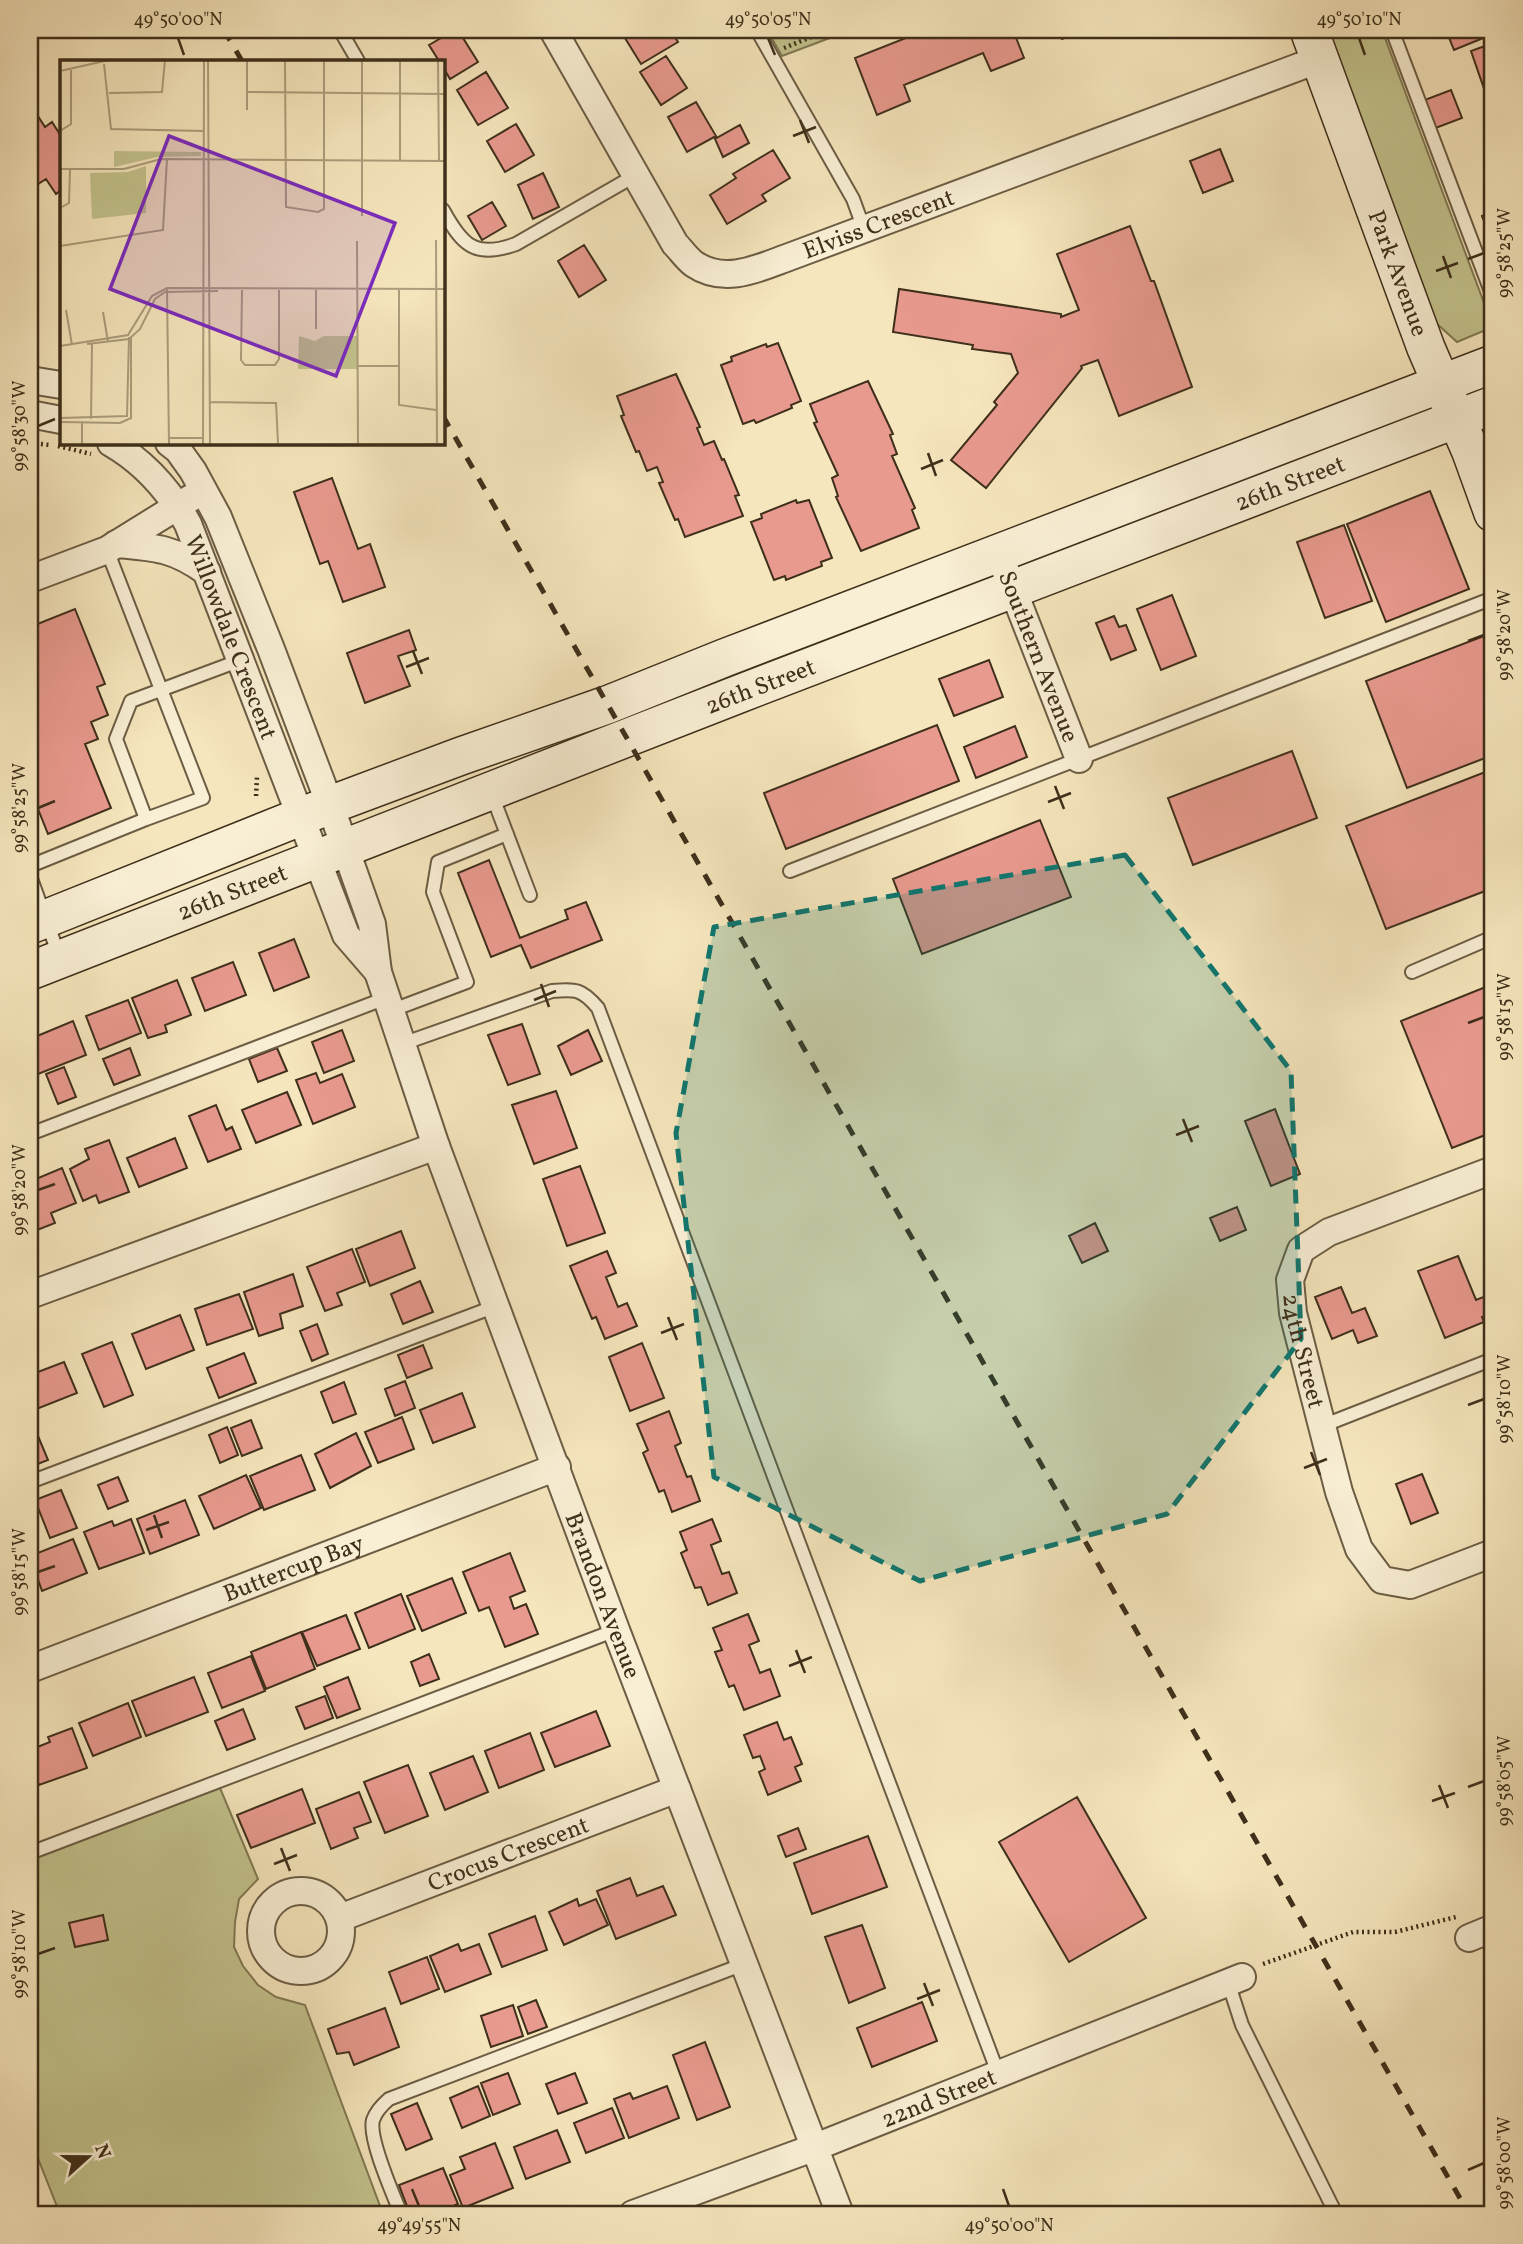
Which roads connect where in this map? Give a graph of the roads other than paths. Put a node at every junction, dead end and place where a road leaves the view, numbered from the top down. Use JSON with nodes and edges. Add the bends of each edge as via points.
{"nodes":[{"id":1,"x":340,"y":30,"type":"edge"},
{"id":2,"x":553,"y":30,"type":"edge"},
{"id":3,"x":757,"y":30,"type":"edge"},
{"id":4,"x":1392,"y":30,"type":"edge"},
{"id":5,"x":1314,"y":44,"type":"edge"},
{"id":6,"x":357,"y":60,"type":"edge"},
{"id":7,"x":636,"y":175,"type":"junction"},
{"id":8,"x":444,"y":212,"type":"edge"},
{"id":9,"x":864,"y":229,"type":"junction"},
{"id":10,"x":1493,"y":297,"type":"edge"},
{"id":11,"x":1493,"y":364,"type":"edge"},
{"id":12,"x":30,"y":380,"type":"edge"},
{"id":13,"x":1442,"y":384,"type":"junction"},
{"id":14,"x":60,"y":385,"type":"edge"},
{"id":15,"x":1493,"y":405,"type":"edge"},
{"id":16,"x":30,"y":414,"type":"edge"},
{"id":17,"x":1457,"y":418,"type":"junction"},
{"id":18,"x":60,"y":420,"type":"edge"},
{"id":19,"x":170,"y":444,"type":"edge"},
{"id":20,"x":107,"y":451,"type":"edge"},
{"id":21,"x":204,"y":490,"type":"junction"},
{"id":22,"x":178,"y":506,"type":"junction"},
{"id":23,"x":1493,"y":513,"type":"edge"},
{"id":24,"x":111,"y":547,"type":"junction"},
{"id":25,"x":999,"y":554,"type":"junction"},
{"id":26,"x":206,"y":572,"type":"junction"},
{"id":27,"x":30,"y":579,"type":"edge"},
{"id":28,"x":1012,"y":589,"type":"junction"},
{"id":29,"x":1493,"y":598,"type":"edge"},
{"id":30,"x":724,"y":658,"type":"junction"},
{"id":31,"x":242,"y":659,"type":"junction"},
{"id":32,"x":161,"y":690,"type":"junction"},
{"id":33,"x":738,"y":694,"type":"junction"},
{"id":34,"x":1079,"y":759,"type":"junction"},
{"id":35,"x":490,"y":791,"type":"junction"},
{"id":36,"x":315,"y":810,"type":"junction"},
{"id":37,"x":146,"y":819,"type":"junction"},
{"id":38,"x":507,"y":834,"type":"junction"},
{"id":39,"x":330,"y":853,"type":"junction"},
{"id":40,"x":30,"y":866,"type":"edge"},
{"id":41,"x":790,"y":871,"type":"dead end"},
{"id":42,"x":30,"y":876,"type":"edge"},
{"id":43,"x":530,"y":895,"type":"dead end"},
{"id":44,"x":38,"y":922,"type":"edge"},
{"id":45,"x":1493,"y":937,"type":"edge"},
{"id":46,"x":45,"y":965,"type":"edge"},
{"id":47,"x":1412,"y":972,"type":"dead end"},
{"id":48,"x":388,"y":1005,"type":"junction"},
{"id":49,"x":401,"y":1045,"type":"junction"},
{"id":50,"x":30,"y":1134,"type":"edge"},
{"id":51,"x":436,"y":1146,"type":"junction"},
{"id":52,"x":1493,"y":1170,"type":"edge"},
{"id":53,"x":30,"y":1295,"type":"edge"},
{"id":54,"x":496,"y":1306,"type":"junction"},
{"id":55,"x":1493,"y":1359,"type":"edge"},
{"id":56,"x":1322,"y":1426,"type":"junction"},
{"id":57,"x":556,"y":1467,"type":"junction"},
{"id":58,"x":30,"y":1482,"type":"edge"},
{"id":59,"x":1493,"y":1553,"type":"edge"},
{"id":60,"x":616,"y":1630,"type":"junction"},
{"id":61,"x":30,"y":1669,"type":"edge"},
{"id":62,"x":677,"y":1789,"type":"junction"},
{"id":63,"x":30,"y":1853,"type":"edge"},
{"id":64,"x":340,"y":1918,"type":"dead end"},
{"id":65,"x":1466,"y":1927,"type":"road end"},
{"id":66,"x":1493,"y":1928,"type":"edge"},
{"id":67,"x":744,"y":1964,"type":"junction"},
{"id":68,"x":1235,"y":1979,"type":"joint"},
{"id":69,"x":998,"y":2073,"type":"junction"},
{"id":70,"x":813,"y":2148,"type":"junction"},
{"id":71,"x":401,"y":2214,"type":"edge"},
{"id":72,"x":633,"y":2214,"type":"edge"},
{"id":73,"x":840,"y":2214,"type":"edge"},
{"id":74,"x":1336,"y":2214,"type":"edge"}],
"edges":[{"from":1,"to":6,"type":"lane"},
{"from":2,"to":7,"type":"street","name":"Elviss Crescent"},
{"from":3,"to":9,"type":"lane","via":[[853,199]]},
{"from":4,"to":10,"type":"lane"},
{"from":5,"to":9,"type":"street","name":"Elviss Crescent"},
{"from":5,"to":13,"type":"street","name":"Park Avenue"},
{"from":7,"to":8,"type":"lane","via":[[499,250],[481,251],[467,245]]},
{"from":7,"to":9,"type":"street","name":"Elviss Crescent","via":[[675,244],[694,264],[719,275],[746,272]]},
{"from":11,"to":13,"type":"street","name":"26th Street"},
{"from":12,"to":14,"type":"street"},
{"from":13,"to":17,"type":"street","name":"Park Avenue"},
{"from":13,"to":25,"type":"street","name":"26th Street"},
{"from":15,"to":17,"type":"street","name":"26th Street"},
{"from":16,"to":18,"type":"street"},
{"from":17,"to":23,"type":"street","name":"Park Avenue"},
{"from":17,"to":28,"type":"street","name":"26th Street"},
{"from":19,"to":21,"type":"street","name":"Willowdale Crescent"},
{"from":20,"to":22,"type":"street","name":"Willowdale Crescent","via":[[142,465]]},
{"from":21,"to":22,"type":"street"},
{"from":21,"to":36,"type":"street","name":"Willowdale Crescent","via":[[266,637]]},
{"from":22,"to":24,"type":"street"},
{"from":22,"to":26,"type":"street","name":"Willowdale Crescent"},
{"from":24,"to":26,"type":"street","via":[[177,552]]},
{"from":24,"to":27,"type":"street"},
{"from":24,"to":32,"type":"lane"},
{"from":25,"to":28,"type":"street","name":"Southern Avenue"},
{"from":25,"to":30,"type":"street","name":"26th Street"},
{"from":26,"to":31,"type":"street","name":"Willowdale Crescent"},
{"from":28,"to":33,"type":"street","name":"26th Street"},
{"from":28,"to":34,"type":"street","name":"Southern Avenue"},
{"from":29,"to":34,"type":"lane"},
{"from":30,"to":33,"type":"street"},
{"from":30,"to":36,"type":"street","name":"26th Street"},
{"from":31,"to":32,"type":"lane"},
{"from":31,"to":36,"type":"street","name":"Willowdale Crescent"},
{"from":32,"to":37,"type":"lane","via":[[131,701],[116,739]]},
{"from":32,"to":37,"type":"lane","via":[[203,798]]},
{"from":33,"to":35,"type":"street","name":"26th Street"},
{"from":34,"to":41,"type":"lane"},
{"from":35,"to":38,"type":"lane"},
{"from":35,"to":39,"type":"street","name":"26th Street"},
{"from":36,"to":39,"type":"street","name":"Willowdale Crescent"},
{"from":36,"to":44,"type":"street","name":"26th Street"},
{"from":37,"to":40,"type":"lane"},
{"from":38,"to":43,"type":"lane"},
{"from":38,"to":48,"type":"lane","via":[[438,862],[433,891],[467,982]]},
{"from":39,"to":46,"type":"street","name":"26th Street"},
{"from":39,"to":48,"type":"street","name":"Brandon Avenue","via":[[346,935],[378,972]]},
{"from":42,"to":44,"type":"lane"},
{"from":44,"to":46,"type":"lane"},
{"from":45,"to":47,"type":"lane"},
{"from":48,"to":49,"type":"street","name":"Brandon Avenue"},
{"from":48,"to":50,"type":"lane"},
{"from":49,"to":51,"type":"street","name":"Brandon Avenue"},
{"from":49,"to":69,"type":"lane","via":[[552,991],[586,993],[598,1008]]},
{"from":51,"to":53,"type":"street"},
{"from":51,"to":54,"type":"street","name":"Brandon Avenue"},
{"from":52,"to":56,"type":"street","name":"24th Street","via":[[1329,1232],[1301,1250],[1290,1280],[1293,1313]]},
{"from":54,"to":57,"type":"street","name":"Brandon Avenue"},
{"from":54,"to":58,"type":"lane"},
{"from":55,"to":56,"type":"lane"},
{"from":56,"to":59,"type":"street","name":"24th Street","via":[[1359,1549],[1382,1580],[1410,1585]]},
{"from":57,"to":60,"type":"street","name":"Brandon Avenue"},
{"from":57,"to":61,"type":"street","name":"Buttercup Bay"},
{"from":60,"to":62,"type":"street","name":"Brandon Avenue"},
{"from":60,"to":63,"type":"lane"},
{"from":62,"to":64,"type":"street","name":"Crocus Crescent"},
{"from":62,"to":67,"type":"street","name":"Brandon Avenue"},
{"from":65,"to":66,"type":"street"},
{"from":67,"to":70,"type":"street","name":"Brandon Avenue"},
{"from":67,"to":71,"type":"lane","via":[[389,2099],[372,2123],[373,2140]]},
{"from":68,"to":69,"type":"street","name":"22nd Street"},
{"from":68,"to":74,"type":"lane","via":[[1242,2025]]},
{"from":69,"to":70,"type":"street","name":"22nd Street"},
{"from":70,"to":72,"type":"street","name":"22nd Street"},
{"from":70,"to":73,"type":"street","name":"Brandon Avenue"}]}
